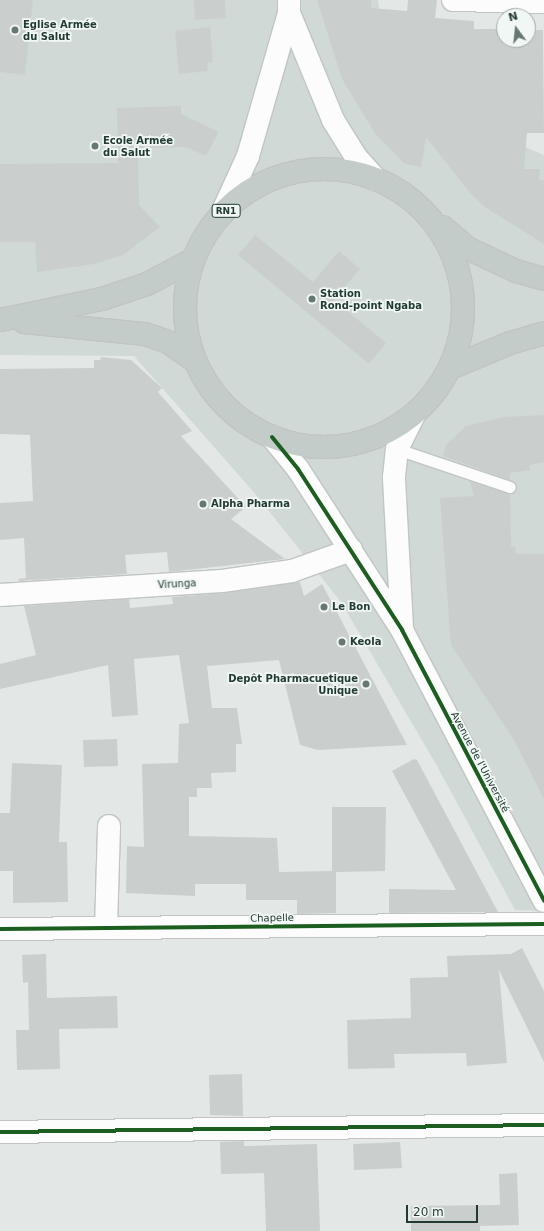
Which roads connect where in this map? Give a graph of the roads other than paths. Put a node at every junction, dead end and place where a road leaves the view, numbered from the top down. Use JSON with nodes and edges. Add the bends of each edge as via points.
{"nodes":[{"id":1,"x":453,"y":0,"type":"edge"},
{"id":2,"x":544,"y":2,"type":"edge"},
{"id":3,"x":289,"y":6,"type":"edge"},
{"id":4,"x":376,"y":179,"type":"junction"},
{"id":5,"x":222,"y":215,"type":"junction"},
{"id":6,"x":428,"y":215,"type":"junction"},
{"id":7,"x":194,"y":259,"type":"junction"},
{"id":8,"x":544,"y":279,"type":"edge"},
{"id":9,"x":1,"y":320,"type":"edge"},
{"id":10,"x":544,"y":333,"type":"edge"},
{"id":11,"x":195,"y":361,"type":"junction"},
{"id":12,"x":450,"y":368,"type":"junction"},
{"id":13,"x":415,"y":413,"type":"junction"},
{"id":14,"x":272,"y":437,"type":"junction"},
{"id":15,"x":397,"y":449,"type":"junction"},
{"id":16,"x":510,"y":487,"type":"dead end"},
{"id":17,"x":351,"y":550,"type":"junction"},
{"id":18,"x":0,"y":595,"type":"edge"},
{"id":19,"x":402,"y":630,"type":"junction"},
{"id":20,"x":109,"y":826,"type":"dead end"},
{"id":21,"x":541,"y":890,"type":"edge"},
{"id":22,"x":544,"y":924,"type":"edge"},
{"id":23,"x":106,"y":928,"type":"junction"},
{"id":24,"x":0,"y":929,"type":"edge"},
{"id":25,"x":544,"y":1125,"type":"edge"},
{"id":26,"x":0,"y":1132,"type":"edge"}],
"edges":[{"from":1,"to":2,"type":"street"},
{"from":3,"to":4,"type":"street","via":[[333,120],[356,158]]},
{"from":3,"to":5,"type":"street","via":[[248,156]]},
{"from":4,"to":5,"type":"highway","number":"RN1","via":[[329,170],[294,173],[259,186]]},
{"from":4,"to":6,"type":"highway","number":"RN1","via":[[395,188]]},
{"from":5,"to":7,"type":"highway","number":"RN1"},
{"from":6,"to":8,"type":"highway","number":"RN1","via":[[467,248],[516,271]]},
{"from":6,"to":12,"type":"highway","number":"RN1","via":[[451,249],[463,296],[459,345]]},
{"from":7,"to":9,"type":"highway","number":"RN1","via":[[147,284],[105,298]]},
{"from":7,"to":11,"type":"highway","number":"RN1","via":[[186,293],[186,328]]},
{"from":9,"to":11,"type":"highway","number":"RN1","via":[[145,334],[168,342]]},
{"from":10,"to":12,"type":"highway","via":[[510,343]]},
{"from":11,"to":14,"type":"highway","number":"RN1","via":[[208,385],[226,407],[247,424]]},
{"from":12,"to":13,"type":"highway","number":"RN1","via":[[435,392]]},
{"from":13,"to":14,"type":"highway","number":"RN1","via":[[371,439],[347,445],[315,446]]},
{"from":13,"to":15,"type":"street"},
{"from":14,"to":17,"type":"street","name":"Avenue de l'Université","via":[[298,469]]},
{"from":15,"to":16,"type":"lane"},
{"from":15,"to":19,"type":"street","via":[[394,477]]},
{"from":17,"to":18,"type":"street","name":"Virunga","via":[[292,571],[222,581]]},
{"from":17,"to":19,"type":"street","name":"Avenue de l'Université"},
{"from":19,"to":21,"type":"street","name":"Avenue de l'Université"},
{"from":20,"to":23,"type":"street"},
{"from":22,"to":23,"type":"street","name":"Chapelle"},
{"from":23,"to":24,"type":"street","name":"Chapelle"},
{"from":25,"to":26,"type":"street"}]}
